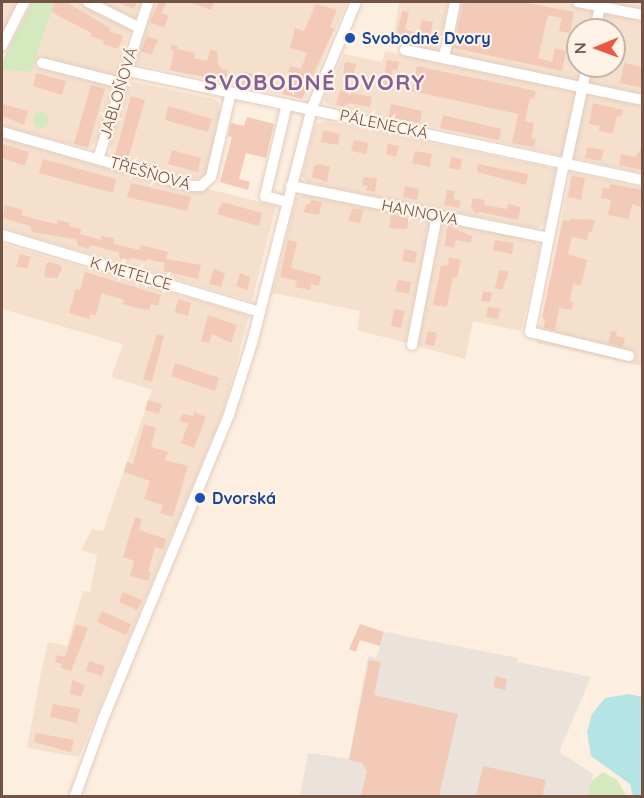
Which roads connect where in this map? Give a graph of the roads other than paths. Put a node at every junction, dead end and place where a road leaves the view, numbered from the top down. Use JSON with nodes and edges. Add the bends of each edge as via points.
{"nodes":[{"id":1,"x":24,"y":2,"type":"edge"},
{"id":2,"x":88,"y":2,"type":"edge"},
{"id":3,"x":148,"y":2,"type":"edge"},
{"id":4,"x":356,"y":2,"type":"edge"},
{"id":5,"x":455,"y":2,"type":"edge"},
{"id":6,"x":578,"y":2,"type":"edge"},
{"id":7,"x":600,"y":4,"type":"edge"},
{"id":8,"x":642,"y":15,"type":"edge"},
{"id":9,"x":138,"y":27,"type":"junction"},
{"id":10,"x":2,"y":46,"type":"edge"},
{"id":11,"x":405,"y":50,"type":"dead end"},
{"id":12,"x":444,"y":58,"type":"junction"},
{"id":13,"x":42,"y":63,"type":"dead end"},
{"id":14,"x":124,"y":70,"type":"junction"},
{"id":15,"x":585,"y":78,"type":"edge"},
{"id":16,"x":121,"y":83,"type":"junction"},
{"id":17,"x":583,"y":87,"type":"junction"},
{"id":18,"x":231,"y":92,"type":"junction"},
{"id":19,"x":642,"y":100,"type":"edge"},
{"id":20,"x":287,"y":104,"type":"junction"},
{"id":21,"x":312,"y":108,"type":"junction"},
{"id":22,"x":2,"y":132,"type":"edge"},
{"id":23,"x":98,"y":159,"type":"junction"},
{"id":24,"x":565,"y":164,"type":"junction"},
{"id":25,"x":642,"y":180,"type":"edge"},
{"id":26,"x":291,"y":186,"type":"junction"},
{"id":27,"x":288,"y":202,"type":"junction"},
{"id":28,"x":437,"y":215,"type":"junction"},
{"id":29,"x":2,"y":235,"type":"edge"},
{"id":30,"x":548,"y":238,"type":"junction"},
{"id":31,"x":260,"y":312,"type":"junction"},
{"id":32,"x":412,"y":345,"type":"dead end"},
{"id":33,"x":629,"y":356,"type":"dead end"},
{"id":34,"x":75,"y":796,"type":"edge"}],
"edges":[{"from":1,"to":10,"type":"street"},
{"from":2,"to":9,"type":"street","name":"JABLOŇOVÁ"},
{"from":3,"to":9,"type":"street","name":"JABLOŇOVÁ"},
{"from":4,"to":21,"type":"street"},
{"from":5,"to":12,"type":"street"},
{"from":6,"to":7,"type":"street"},
{"from":7,"to":8,"type":"street"},
{"from":9,"to":14,"type":"street","name":"JABLOŇOVÁ"},
{"from":11,"to":12,"type":"street"},
{"from":12,"to":17,"type":"street"},
{"from":13,"to":16,"type":"street"},
{"from":14,"to":16,"type":"street","name":"JABLOŇOVÁ"},
{"from":14,"to":18,"type":"street","name":"PÁLENECKÁ"},
{"from":15,"to":17,"type":"street"},
{"from":16,"to":23,"type":"street","name":"JABLOŇOVÁ"},
{"from":17,"to":19,"type":"street"},
{"from":17,"to":24,"type":"street"},
{"from":18,"to":20,"type":"street","name":"PÁLENECKÁ"},
{"from":18,"to":23,"type":"street","name":"TŘEŠŇOVÁ","via":[[211,177],[201,186]]},
{"from":20,"to":21,"type":"street","name":"PÁLENECKÁ"},
{"from":20,"to":27,"type":"street","via":[[265,196]]},
{"from":21,"to":24,"type":"street","name":"PÁLENECKÁ"},
{"from":21,"to":26,"type":"street"},
{"from":22,"to":23,"type":"street","name":"TŘEŠŇOVÁ"},
{"from":24,"to":25,"type":"street","name":"PÁLENECKÁ"},
{"from":24,"to":30,"type":"street"},
{"from":26,"to":27,"type":"street"},
{"from":26,"to":28,"type":"street","name":"HANNOVA"},
{"from":27,"to":31,"type":"street"},
{"from":28,"to":30,"type":"street","name":"HANNOVA"},
{"from":28,"to":32,"type":"street"},
{"from":29,"to":31,"type":"street","name":"K METELCE"},
{"from":30,"to":33,"type":"street","via":[[532,334]]},
{"from":31,"to":34,"type":"street","via":[[225,426],[102,719]]}]}
